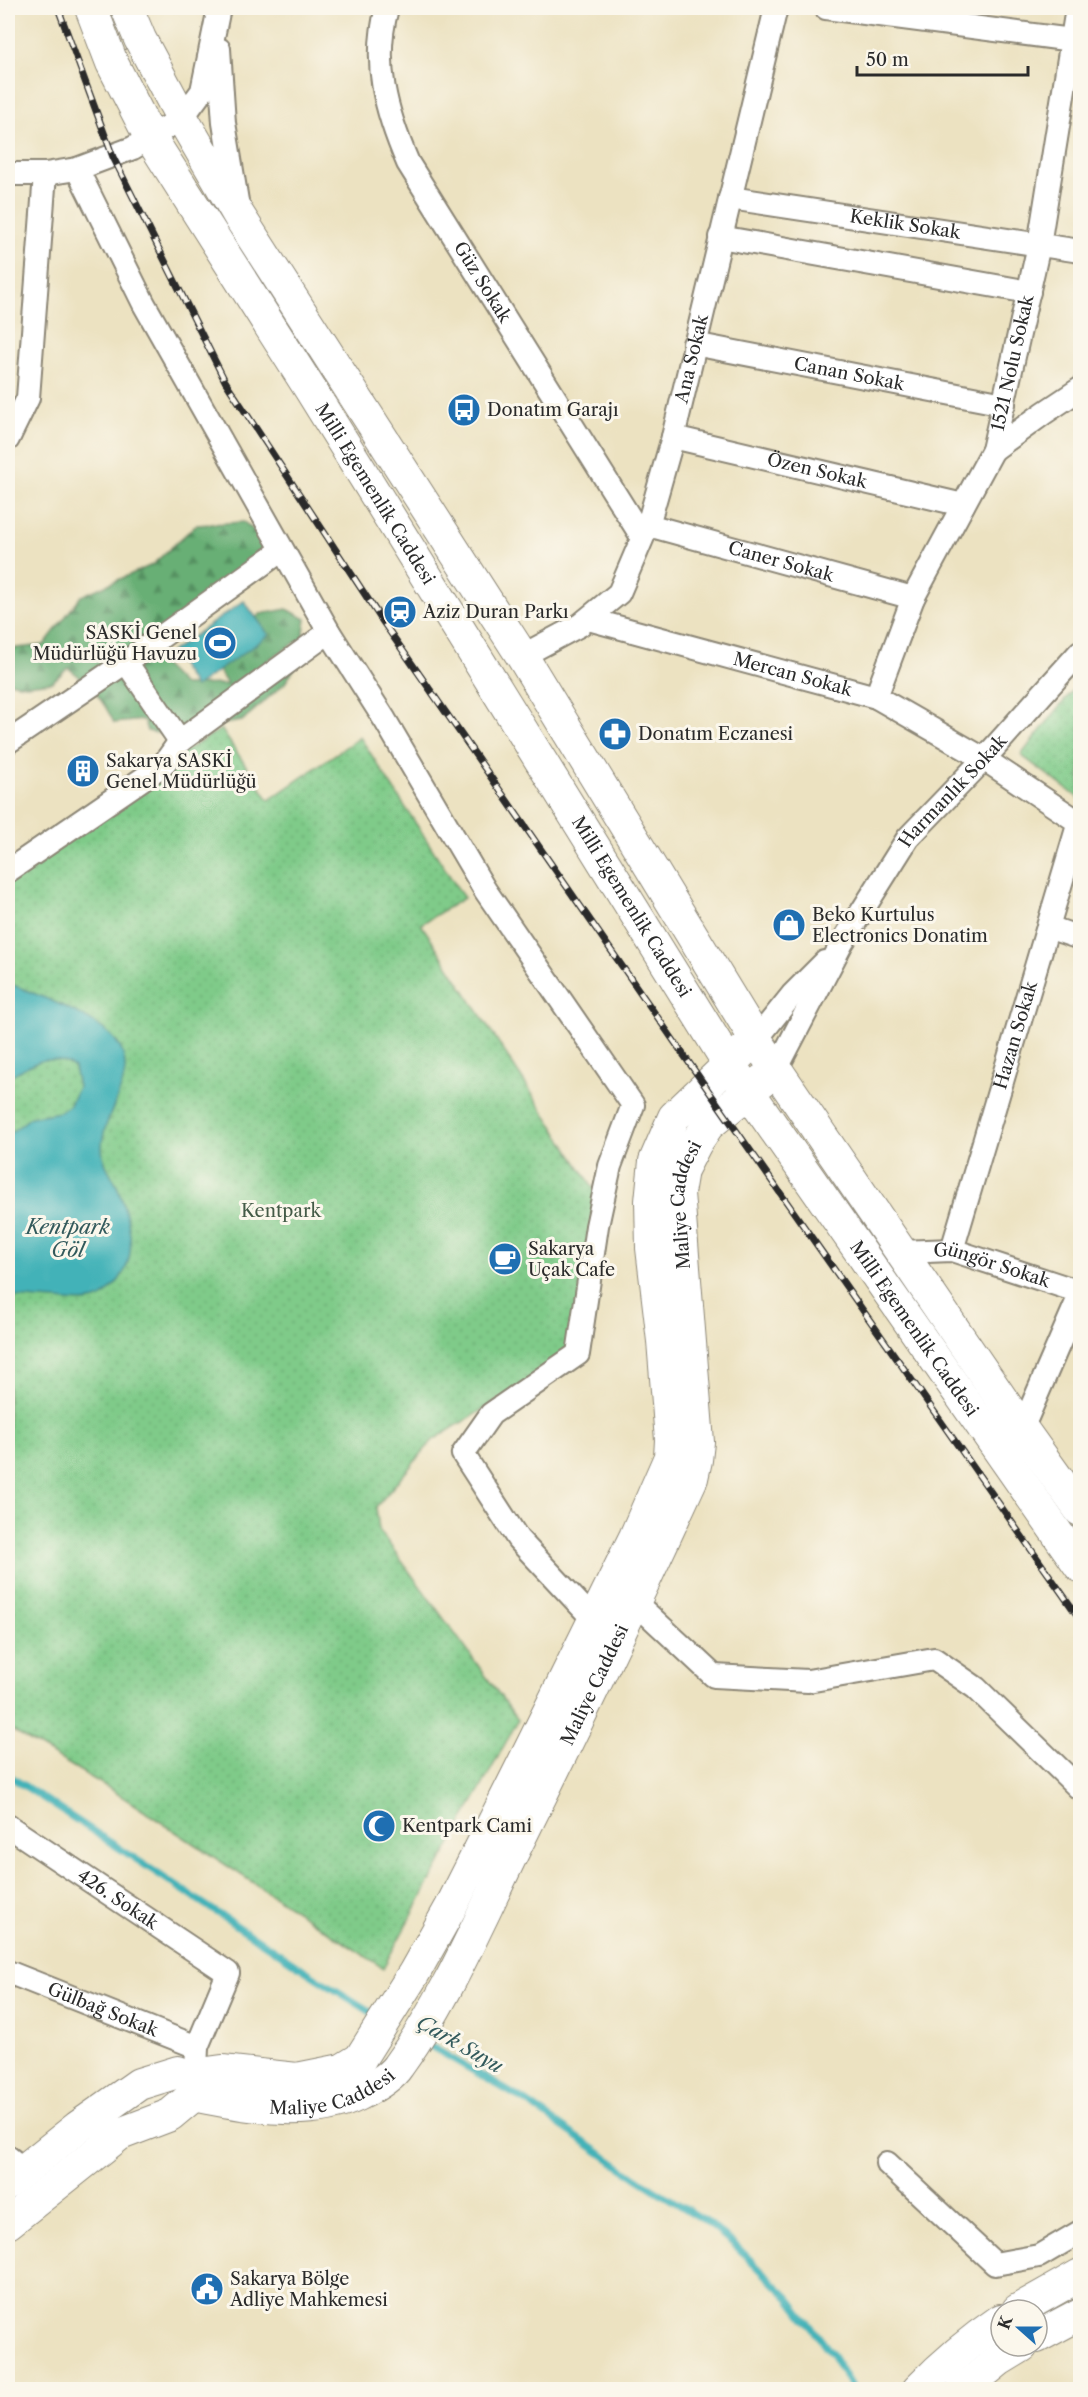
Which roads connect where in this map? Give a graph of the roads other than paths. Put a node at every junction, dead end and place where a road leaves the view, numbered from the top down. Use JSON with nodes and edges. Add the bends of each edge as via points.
{"nodes":[{"id":1,"x":91,"y":8,"type":"edge"},
{"id":2,"x":127,"y":8,"type":"edge"},
{"id":3,"x":387,"y":8,"type":"edge"},
{"id":4,"x":776,"y":8,"type":"edge"},
{"id":5,"x":826,"y":8,"type":"edge"},
{"id":6,"x":1077,"y":8,"type":"edge"},
{"id":7,"x":218,"y":14,"type":"edge"},
{"id":8,"x":1076,"y":41,"type":"edge"},
{"id":9,"x":182,"y":118,"type":"junction"},
{"id":10,"x":150,"y":137,"type":"junction"},
{"id":11,"x":77,"y":169,"type":"junction"},
{"id":12,"x":8,"y":174,"type":"edge"},
{"id":13,"x":45,"y":174,"type":"junction"},
{"id":14,"x":730,"y":198,"type":"junction"},
{"id":15,"x":239,"y":216,"type":"junction"},
{"id":16,"x":720,"y":237,"type":"junction"},
{"id":17,"x":1040,"y":245,"type":"junction"},
{"id":18,"x":1080,"y":250,"type":"edge"},
{"id":19,"x":1029,"y":292,"type":"junction"},
{"id":20,"x":694,"y":345,"type":"junction"},
{"id":21,"x":1080,"y":389,"type":"edge"},
{"id":22,"x":1004,"y":404,"type":"junction"},
{"id":23,"x":672,"y":437,"type":"junction"},
{"id":24,"x":8,"y":440,"type":"edge"},
{"id":25,"x":993,"y":450,"type":"junction"},
{"id":26,"x":963,"y":505,"type":"junction"},
{"id":27,"x":645,"y":531,"type":"junction"},
{"id":28,"x":282,"y":550,"type":"junction"},
{"id":29,"x":913,"y":598,"type":"junction"},
{"id":30,"x":588,"y":619,"type":"junction"},
{"id":31,"x":328,"y":632,"type":"junction"},
{"id":32,"x":1080,"y":652,"type":"edge"},
{"id":33,"x":522,"y":656,"type":"junction"},
{"id":34,"x":126,"y":662,"type":"junction"},
{"id":35,"x":876,"y":697,"type":"junction"},
{"id":36,"x":9,"y":739,"type":"edge"},
{"id":37,"x":180,"y":741,"type":"junction"},
{"id":38,"x":984,"y":759,"type":"junction"},
{"id":39,"x":1080,"y":822,"type":"edge"},
{"id":40,"x":8,"y":871,"type":"edge"},
{"id":41,"x":1048,"y":927,"type":"junction"},
{"id":42,"x":1080,"y":938,"type":"edge"},
{"id":43,"x":842,"y":943,"type":"junction"},
{"id":44,"x":756,"y":1040,"type":"junction"},
{"id":45,"x":729,"y":1064,"type":"junction"},
{"id":46,"x":776,"y":1070,"type":"junction"},
{"id":47,"x":748,"y":1094,"type":"junction"},
{"id":48,"x":952,"y":1250,"type":"junction"},
{"id":49,"x":901,"y":1252,"type":"junction"},
{"id":50,"x":1080,"y":1293,"type":"edge"},
{"id":51,"x":1022,"y":1429,"type":"junction"},
{"id":52,"x":1080,"y":1510,"type":"edge"},
{"id":53,"x":1080,"y":1566,"type":"edge"},
{"id":54,"x":624,"y":1592,"type":"junction"},
{"id":55,"x":594,"y":1620,"type":"junction"},
{"id":56,"x":1080,"y":1790,"type":"edge"},
{"id":57,"x":8,"y":1826,"type":"edge"},
{"id":58,"x":8,"y":1972,"type":"edge"},
{"id":59,"x":193,"y":2077,"type":"junction"},
{"id":60,"x":887,"y":2163,"type":"dead end"},
{"id":61,"x":13,"y":2169,"type":"edge"},
{"id":62,"x":8,"y":2223,"type":"edge"},
{"id":63,"x":1080,"y":2232,"type":"edge"},
{"id":64,"x":1080,"y":2275,"type":"edge"},
{"id":65,"x":1039,"y":2298,"type":"edge"},
{"id":66,"x":1080,"y":2314,"type":"edge"},
{"id":67,"x":989,"y":2328,"type":"edge"},
{"id":68,"x":1049,"y":2331,"type":"edge"},
{"id":69,"x":1002,"y":2358,"type":"edge"},
{"id":70,"x":918,"y":2390,"type":"edge"},
{"id":71,"x":962,"y":2390,"type":"edge"}],
"edges":[{"from":1,"to":10,"type":"main road","name":"Milli Egemenlik Caddesi","via":[[112,63]]},
{"from":2,"to":9,"type":"main road","name":"Milli Egemenlik Caddesi"},
{"from":3,"to":27,"type":"street","name":"Güz Sokak","via":[[381,42],[386,107],[408,163]]},
{"from":4,"to":14,"type":"street","name":"Ana Sokak"},
{"from":5,"to":8,"type":"street"},
{"from":6,"to":8,"type":"street","name":"1521 Nolu Sokak"},
{"from":7,"to":9,"type":"street","via":[[202,91]]},
{"from":7,"to":15,"type":"street","via":[[224,123]]},
{"from":8,"to":17,"type":"street","name":"1521 Nolu Sokak"},
{"from":9,"to":10,"type":"street"},
{"from":9,"to":15,"type":"main road","name":"Milli Egemenlik Caddesi"},
{"from":10,"to":11,"type":"street","via":[[113,157]]},
{"from":10,"to":45,"type":"main road","name":"Milli Egemenlik Caddesi"},
{"from":11,"to":13,"type":"street"},
{"from":11,"to":28,"type":"street","via":[[144,303]]},
{"from":12,"to":13,"type":"street"},
{"from":13,"to":24,"type":"street","via":[[28,398]]},
{"from":14,"to":16,"type":"street","name":"Ana Sokak"},
{"from":14,"to":17,"type":"street","name":"Keklik Sokak"},
{"from":15,"to":33,"type":"main road","name":"Milli Egemenlik Caddesi"},
{"from":16,"to":19,"type":"street"},
{"from":16,"to":20,"type":"street","name":"Ana Sokak"},
{"from":17,"to":18,"type":"street","name":"Keklik Sokak"},
{"from":17,"to":19,"type":"street","name":"1521 Nolu Sokak"},
{"from":19,"to":22,"type":"street","name":"1521 Nolu Sokak"},
{"from":20,"to":22,"type":"street","name":"Canan Sokak"},
{"from":20,"to":23,"type":"street","name":"Ana Sokak"},
{"from":21,"to":25,"type":"street"},
{"from":22,"to":25,"type":"street","name":"1521 Nolu Sokak"},
{"from":23,"to":26,"type":"street","name":"Özen Sokak"},
{"from":23,"to":27,"type":"street","name":"Ana Sokak"},
{"from":25,"to":26,"type":"street","name":"1521 Nolu Sokak"},
{"from":26,"to":29,"type":"street","name":"1521 Nolu Sokak"},
{"from":27,"to":29,"type":"street","name":"Caner Sokak"},
{"from":27,"to":30,"type":"street","name":"Ana Sokak","via":[[619,593]]},
{"from":28,"to":31,"type":"street"},
{"from":28,"to":34,"type":"street"},
{"from":29,"to":35,"type":"street","name":"1521 Nolu Sokak"},
{"from":30,"to":33,"type":"street","name":"Ana Sokak"},
{"from":30,"to":35,"type":"street","name":"Mercan Sokak"},
{"from":31,"to":37,"type":"street"},
{"from":31,"to":55,"type":"street","via":[[485,890],[633,1105],[610,1166],[578,1354],[491,1414],[463,1454],[518,1539]]},
{"from":32,"to":38,"type":"street","name":"Harmanlık Sokak"},
{"from":33,"to":44,"type":"main road","name":"Milli Egemenlik Caddesi"},
{"from":34,"to":36,"type":"street"},
{"from":34,"to":37,"type":"street"},
{"from":35,"to":38,"type":"street","name":"Mercan Sokak"},
{"from":37,"to":40,"type":"street","via":[[163,765]]},
{"from":38,"to":39,"type":"street","name":"Mercan Sokak"},
{"from":38,"to":43,"type":"street","name":"Harmanlık Sokak","via":[[908,838]]},
{"from":39,"to":41,"type":"street","name":"Hazan Sokak"},
{"from":41,"to":42,"type":"street"},
{"from":41,"to":48,"type":"street","name":"Hazan Sokak"},
{"from":43,"to":44,"type":"street","name":"Harmanlık Sokak"},
{"from":43,"to":46,"type":"street","name":"Harmanlık Sokak"},
{"from":44,"to":45,"type":"main road","name":"Maliye Caddesi"},
{"from":44,"to":46,"type":"main road","name":"Milli Egemenlik Caddesi"},
{"from":45,"to":47,"type":"main road","name":"Milli Egemenlik Caddesi"},
{"from":45,"to":54,"type":"main road","name":"Maliye Caddesi","via":[[674,1117],[651,1180],[650,1222],[670,1457],[636,1537]]},
{"from":46,"to":47,"type":"main road","name":"Maliye Caddesi"},
{"from":46,"to":49,"type":"main road","name":"Milli Egemenlik Caddesi"},
{"from":47,"to":53,"type":"main road","name":"Milli Egemenlik Caddesi"},
{"from":47,"to":54,"type":"main road","name":"Maliye Caddesi","via":[[708,1125],[682,1170],[678,1212],[698,1442],[696,1460],[692,1478]]},
{"from":48,"to":49,"type":"street","name":"Güngör Sokak"},
{"from":48,"to":50,"type":"street","name":"Güngör Sokak"},
{"from":49,"to":51,"type":"main road","name":"Milli Egemenlik Caddesi"},
{"from":50,"to":51,"type":"street"},
{"from":51,"to":52,"type":"main road","name":"Milli Egemenlik Caddesi"},
{"from":54,"to":55,"type":"main road","name":"Maliye Caddesi"},
{"from":54,"to":56,"type":"street","via":[[714,1676],[808,1681],[934,1659],[975,1688]]},
{"from":54,"to":59,"type":"main road","name":"Maliye Caddesi","via":[[443,1995],[397,2068],[359,2095],[327,2106],[306,2108],[280,2107]]},
{"from":55,"to":59,"type":"main road","name":"Maliye Caddesi","via":[[456,1896],[360,2059],[342,2070],[297,2079],[222,2071]]},
{"from":57,"to":59,"type":"street","name":"426. Sokak","via":[[228,1973]]},
{"from":58,"to":59,"type":"street","name":"Gülbağ Sokak"},
{"from":59,"to":61,"type":"main road","name":"Maliye Caddesi","via":[[138,2085]]},
{"from":59,"to":62,"type":"main road","via":[[170,2115],[120,2134]]},
{"from":60,"to":63,"type":"street","via":[[995,2264],[1039,2256]]},
{"from":64,"to":65,"type":"main road"},
{"from":66,"to":68,"type":"main road"},
{"from":67,"to":70,"type":"main road","via":[[945,2361]]},
{"from":69,"to":71,"type":"main road"}]}
